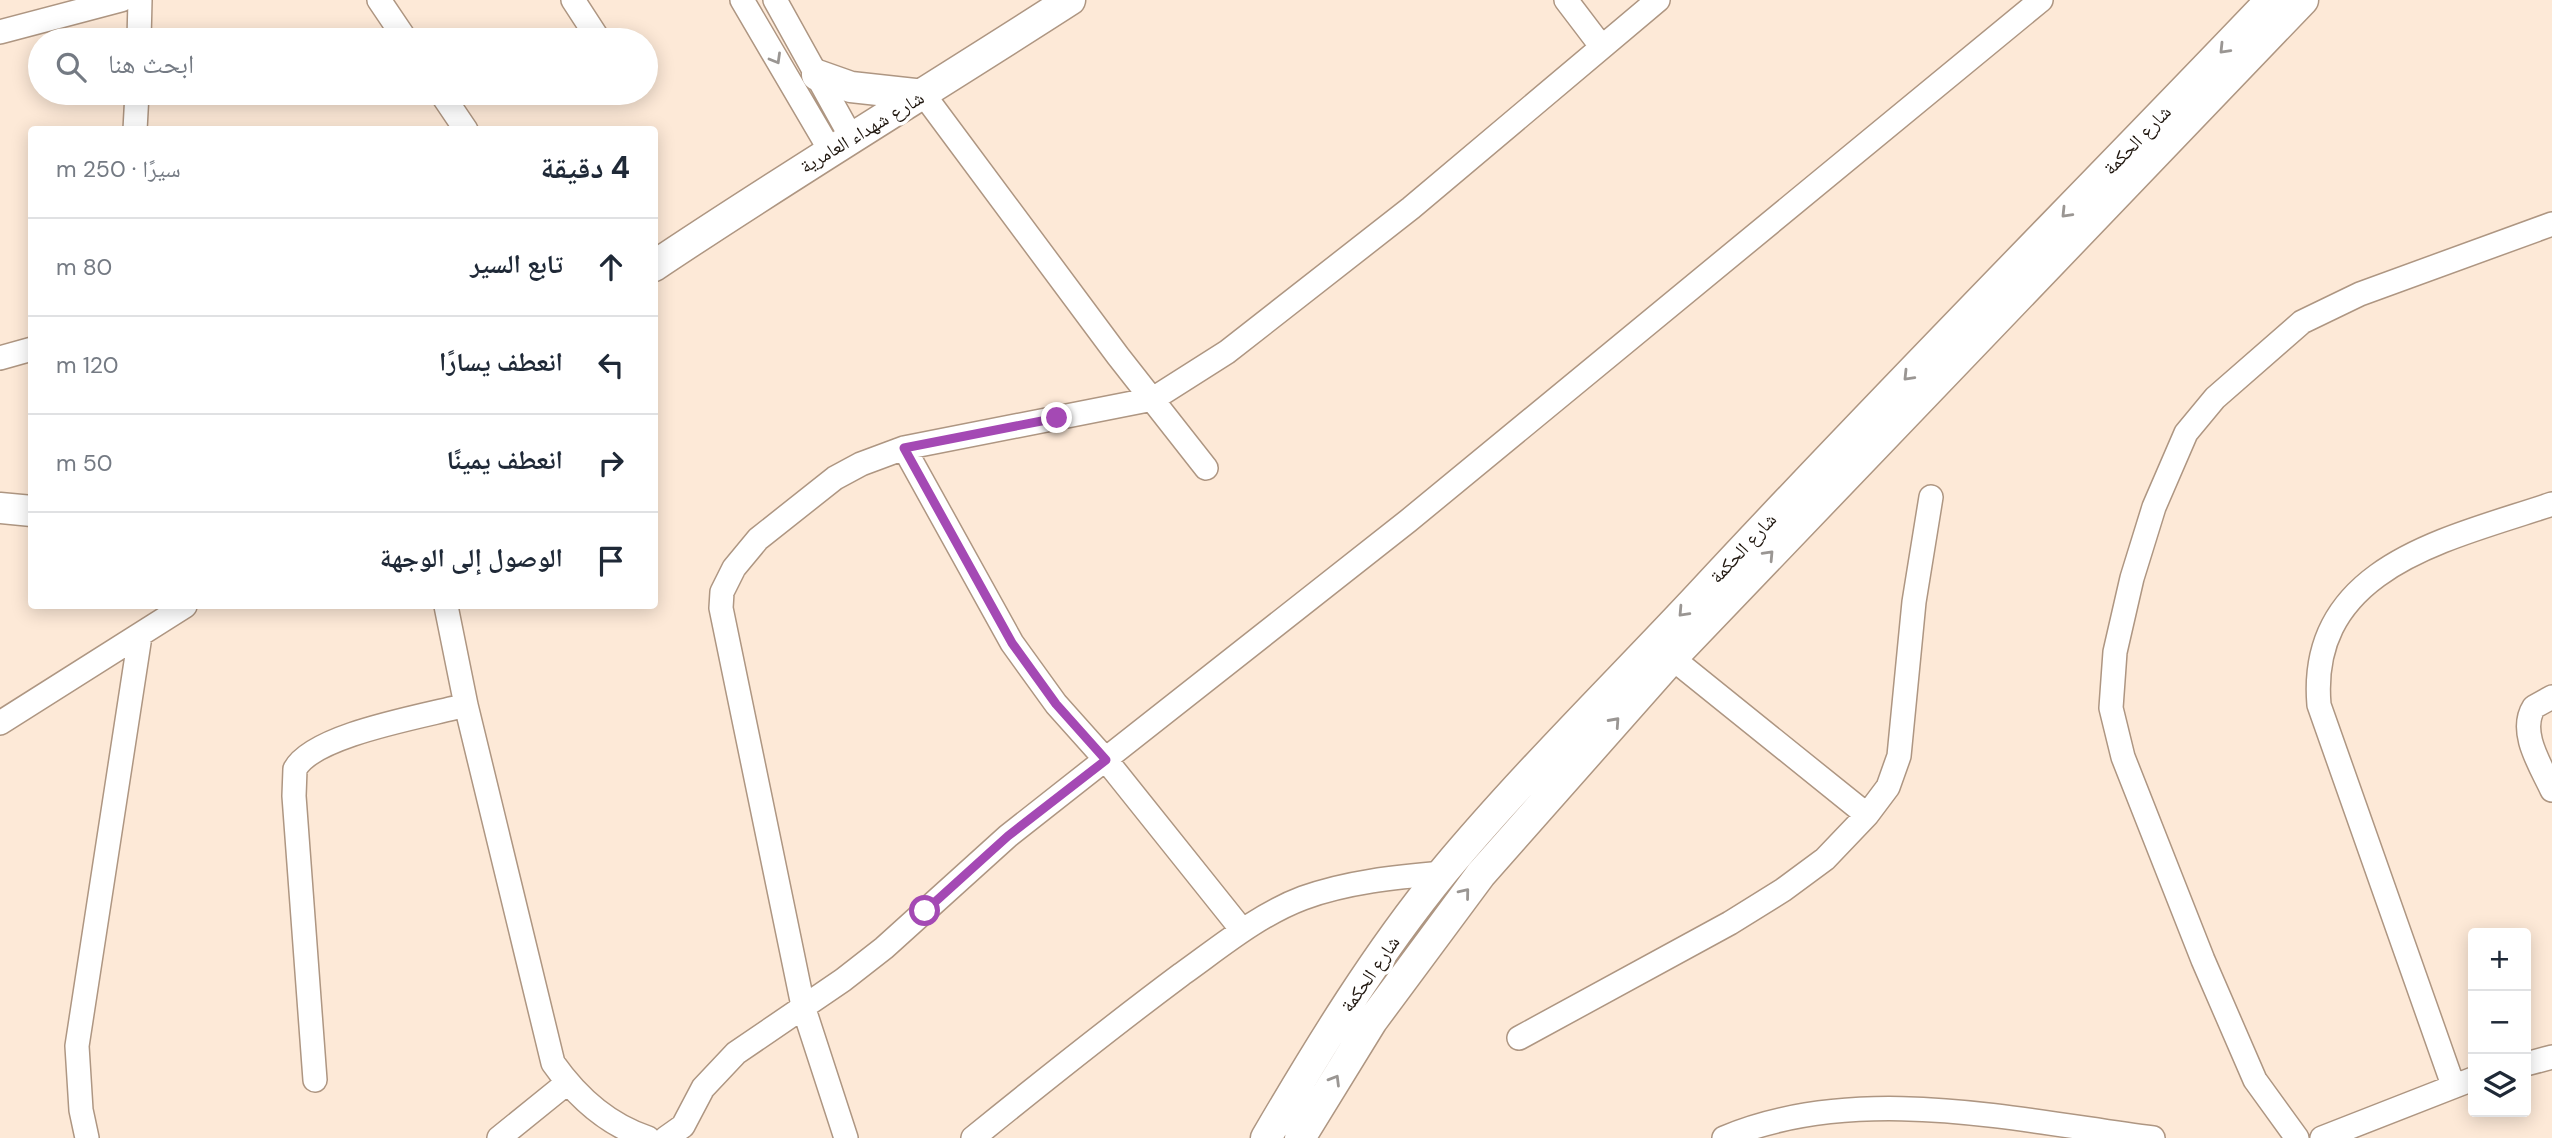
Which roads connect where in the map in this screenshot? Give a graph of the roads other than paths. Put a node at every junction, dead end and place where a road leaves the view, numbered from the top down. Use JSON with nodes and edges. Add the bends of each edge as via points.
{"nodes":[{"id":1,"x":121,"y":0,"type":"edge"},
{"id":2,"x":141,"y":0,"type":"edge"},
{"id":3,"x":379,"y":0,"type":"edge"},
{"id":4,"x":573,"y":0,"type":"edge"},
{"id":5,"x":742,"y":0,"type":"edge"},
{"id":6,"x":775,"y":0,"type":"edge"},
{"id":7,"x":1566,"y":0,"type":"edge"},
{"id":8,"x":1658,"y":0,"type":"edge"},
{"id":9,"x":2041,"y":0,"type":"edge"},
{"id":10,"x":2271,"y":0,"type":"edge"},
{"id":11,"x":2303,"y":0,"type":"edge"},
{"id":12,"x":1062,"y":2,"type":"edge"},
{"id":13,"x":140,"y":28,"type":"edge"},
{"id":14,"x":398,"y":28,"type":"edge"},
{"id":15,"x":591,"y":28,"type":"edge"},
{"id":16,"x":0,"y":32,"type":"edge"},
{"id":17,"x":1601,"y":46,"type":"junction"},
{"id":18,"x":817,"y":75,"type":"junction"},
{"id":19,"x":924,"y":95,"type":"junction"},
{"id":20,"x":136,"y":105,"type":"edge"},
{"id":21,"x":449,"y":105,"type":"edge"},
{"id":22,"x":135,"y":126,"type":"edge"},
{"id":23,"x":463,"y":126,"type":"edge"},
{"id":24,"x":840,"y":143,"type":"junction"},
{"id":25,"x":2552,"y":224,"type":"edge"},
{"id":26,"x":658,"y":264,"type":"edge"},
{"id":27,"x":28,"y":350,"type":"edge"},
{"id":28,"x":0,"y":358,"type":"edge"},
{"id":29,"x":1153,"y":399,"type":"junction"},
{"id":30,"x":904,"y":448,"type":"junction"},
{"id":31,"x":1206,"y":468,"type":"dead end"},
{"id":32,"x":1931,"y":497,"type":"dead end"},
{"id":33,"x":2552,"y":504,"type":"edge"},
{"id":34,"x":0,"y":508,"type":"edge"},
{"id":35,"x":28,"y":511,"type":"edge"},
{"id":36,"x":180,"y":609,"type":"edge"},
{"id":37,"x":447,"y":609,"type":"edge"},
{"id":38,"x":140,"y":636,"type":"junction"},
{"id":39,"x":1672,"y":659,"type":"junction"},
{"id":40,"x":2552,"y":697,"type":"edge"},
{"id":41,"x":466,"y":705,"type":"junction"},
{"id":42,"x":0,"y":723,"type":"edge"},
{"id":43,"x":1106,"y":760,"type":"junction"},
{"id":44,"x":2552,"y":790,"type":"edge"},
{"id":45,"x":1867,"y":815,"type":"junction"},
{"id":46,"x":1443,"y":873,"type":"junction"},
{"id":47,"x":1242,"y":930,"type":"junction"},
{"id":48,"x":803,"y":1006,"type":"junction"},
{"id":49,"x":1519,"y":1038,"type":"dead end"},
{"id":50,"x":2552,"y":1057,"type":"edge"},
{"id":51,"x":2531,"y":1063,"type":"edge"},
{"id":52,"x":315,"y":1080,"type":"dead end"},
{"id":53,"x":2463,"y":1082,"type":"edge"},
{"id":54,"x":567,"y":1083,"type":"junction"},
{"id":55,"x":87,"y":1138,"type":"edge"},
{"id":56,"x":499,"y":1138,"type":"edge"},
{"id":57,"x":648,"y":1138,"type":"edge"},
{"id":58,"x":666,"y":1138,"type":"edge"},
{"id":59,"x":846,"y":1138,"type":"edge"},
{"id":60,"x":973,"y":1138,"type":"edge"},
{"id":61,"x":1266,"y":1138,"type":"edge"},
{"id":62,"x":1300,"y":1138,"type":"edge"},
{"id":63,"x":1724,"y":1138,"type":"edge"},
{"id":64,"x":2153,"y":1138,"type":"edge"},
{"id":65,"x":2297,"y":1138,"type":"edge"},
{"id":66,"x":2322,"y":1138,"type":"edge"}],
"edges":[{"from":1,"to":16,"type":"street"},
{"from":2,"to":13,"type":"street"},
{"from":3,"to":14,"type":"street"},
{"from":4,"to":15,"type":"street"},
{"from":5,"to":24,"type":"street","one_way":true},
{"from":6,"to":18,"type":"street"},
{"from":7,"to":17,"type":"street"},
{"from":8,"to":17,"type":"street"},
{"from":9,"to":43,"type":"street","via":[[1408,522]]},
{"from":10,"to":46,"type":"street","name":"شارع الحكمة","one_way":true,"via":[[1813,473],[1513,792]]},
{"from":39,"to":11,"type":"street","name":"شارع الحكمة","one_way":true},
{"from":12,"to":19,"type":"street","name":"شارع شهداء العامرية"},
{"from":17,"to":29,"type":"street","via":[[1378,233],[1227,352]]},
{"from":18,"to":19,"type":"street","via":[[850,87]]},
{"from":18,"to":24,"type":"street"},
{"from":19,"to":24,"type":"street","name":"شارع شهداء العامرية"},
{"from":19,"to":29,"type":"street"},
{"from":20,"to":22,"type":"street"},
{"from":21,"to":23,"type":"street"},
{"from":24,"to":26,"type":"street","name":"شارع شهداء العامرية"},
{"from":25,"to":65,"type":"street","via":[[2372,289],[2302,322],[2215,398],[2186,433],[2154,507],[2132,578],[2115,652],[2111,708],[2123,757],[2255,1080]]},
{"from":27,"to":28,"type":"street"},
{"from":29,"to":30,"type":"street"},
{"from":29,"to":31,"type":"street"},
{"from":30,"to":43,"type":"street","via":[[1012,643],[1056,704]]},
{"from":30,"to":48,"type":"street","via":[[861,464],[806,500],[758,539],[734,568],[722,592],[721,608]]},
{"from":32,"to":45,"type":"street","via":[[1914,602],[1899,756],[1888,787]]},
{"from":33,"to":53,"type":"street","via":[[2451,539],[2368,580],[2342,610],[2319,659],[2319,705]]},
{"from":34,"to":35,"type":"street"},
{"from":36,"to":38,"type":"street"},
{"from":37,"to":41,"type":"street"},
{"from":38,"to":42,"type":"street"},
{"from":38,"to":55,"type":"street","via":[[76,1046]]},
{"from":39,"to":45,"type":"street"},
{"from":62,"to":39,"type":"street","name":"شارع الحكمة","one_way":true,"via":[[1372,1021],[1454,908]]},
{"from":40,"to":44,"type":"street","via":[[2534,707],[2527,725]]},
{"from":41,"to":52,"type":"street","via":[[320,746],[300,759],[295,769]]},
{"from":41,"to":54,"type":"street","via":[[553,1063]]},
{"from":43,"to":47,"type":"street"},
{"from":43,"to":48,"type":"street","via":[[1008,836],[884,948]]},
{"from":45,"to":49,"type":"street","via":[[1825,859],[1783,890]]},
{"from":46,"to":47,"type":"street","via":[[1384,879],[1303,898]]},
{"from":46,"to":61,"type":"street","name":"شارع الحكمة","via":[[1350,999]]},
{"from":47,"to":60,"type":"street","via":[[1096,1037]]},
{"from":48,"to":58,"type":"street","via":[[736,1053],[703,1088],[683,1126]]},
{"from":48,"to":59,"type":"street"},
{"from":50,"to":51,"type":"street"},
{"from":53,"to":66,"type":"street"},
{"from":54,"to":56,"type":"street"},
{"from":54,"to":57,"type":"street","via":[[585,1103]]},
{"from":63,"to":64,"type":"street","via":[[1796,1115],[1894,1111],[1971,1111]]}]}
